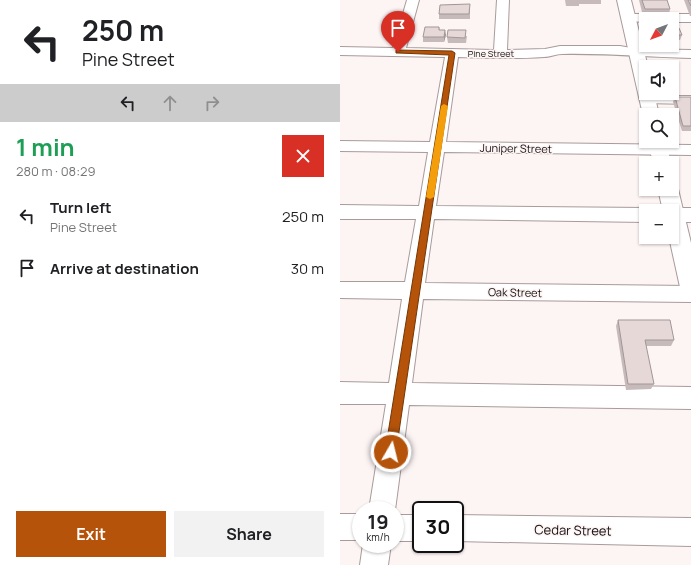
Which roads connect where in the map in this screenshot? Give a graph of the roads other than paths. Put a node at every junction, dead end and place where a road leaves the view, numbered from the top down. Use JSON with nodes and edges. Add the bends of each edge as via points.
{"nodes":[{"id":1,"x":413,"y":0,"type":"edge"},
{"id":2,"x":503,"y":0,"type":"edge"},
{"id":3,"x":624,"y":0,"type":"edge"},
{"id":4,"x":628,"y":18,"type":"junction"},
{"id":5,"x":691,"y":18,"type":"edge"},
{"id":6,"x":340,"y":52,"type":"edge"},
{"id":7,"x":398,"y":52,"type":"junction"},
{"id":8,"x":452,"y":53,"type":"junction"},
{"id":9,"x":637,"y":53,"type":"junction"},
{"id":10,"x":500,"y":54,"type":"junction"},
{"id":11,"x":691,"y":54,"type":"edge"},
{"id":12,"x":639,"y":62,"type":"edge"},
{"id":13,"x":679,"y":100,"type":"edge"},
{"id":14,"x":691,"y":100,"type":"edge"},
{"id":15,"x":340,"y":146,"type":"edge"},
{"id":16,"x":438,"y":147,"type":"junction"},
{"id":17,"x":691,"y":150,"type":"edge"},
{"id":18,"x":660,"y":151,"type":"edge"},
{"id":19,"x":340,"y":212,"type":"edge"},
{"id":20,"x":428,"y":213,"type":"junction"},
{"id":21,"x":639,"y":215,"type":"edge"},
{"id":22,"x":679,"y":215,"type":"edge"},
{"id":23,"x":691,"y":287,"type":"edge"},
{"id":24,"x":340,"y":290,"type":"edge"},
{"id":25,"x":414,"y":290,"type":"junction"},
{"id":26,"x":691,"y":294,"type":"edge"},
{"id":27,"x":340,"y":393,"type":"edge"},
{"id":28,"x":399,"y":395,"type":"junction"},
{"id":29,"x":691,"y":398,"type":"edge"},
{"id":30,"x":383,"y":501,"type":"edge"},
{"id":31,"x":340,"y":527,"type":"edge"},
{"id":32,"x":352,"y":527,"type":"edge"},
{"id":33,"x":464,"y":528,"type":"edge"},
{"id":34,"x":691,"y":532,"type":"edge"},
{"id":35,"x":376,"y":553,"type":"edge"},
{"id":36,"x":374,"y":565,"type":"edge"}],
"edges":[{"from":1,"to":7,"type":"street"},
{"from":2,"to":10,"type":"street"},
{"from":3,"to":4,"type":"main road"},
{"from":4,"to":5,"type":"street"},
{"from":4,"to":9,"type":"main road"},
{"from":6,"to":7,"type":"street","name":"Pine Street"},
{"from":7,"to":8,"type":"street","name":"Pine Street"},
{"from":8,"to":10,"type":"street","name":"Pine Street"},
{"from":8,"to":16,"type":"street"},
{"from":9,"to":10,"type":"street","name":"Pine Street","via":[[616,58],[561,57],[545,53]]},
{"from":9,"to":11,"type":"street","name":"Pine Street"},
{"from":9,"to":12,"type":"main road"},
{"from":13,"to":14,"type":"street"},
{"from":15,"to":16,"type":"street","name":"Juniper Street"},
{"from":16,"to":18,"type":"street","name":"Juniper Street"},
{"from":16,"to":20,"type":"street"},
{"from":17,"to":18,"type":"street","name":"Juniper Street"},
{"from":19,"to":20,"type":"street"},
{"from":20,"to":21,"type":"street"},
{"from":20,"to":25,"type":"street"},
{"from":22,"to":23,"type":"main road"},
{"from":24,"to":25,"type":"street","name":"Oak Street"},
{"from":25,"to":26,"type":"street","name":"Oak Street"},
{"from":25,"to":28,"type":"street"},
{"from":27,"to":28,"type":"street"},
{"from":28,"to":29,"type":"street"},
{"from":28,"to":30,"type":"street"},
{"from":31,"to":32,"type":"street"},
{"from":33,"to":34,"type":"street","name":"Cedar Street"},
{"from":35,"to":36,"type":"street"}]}
